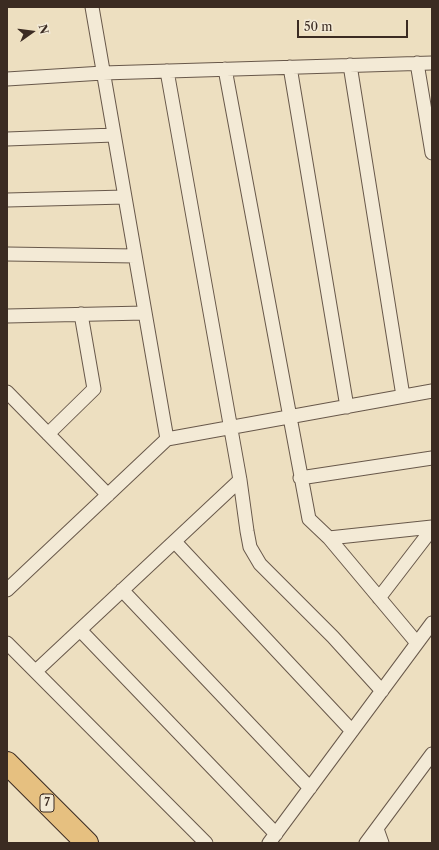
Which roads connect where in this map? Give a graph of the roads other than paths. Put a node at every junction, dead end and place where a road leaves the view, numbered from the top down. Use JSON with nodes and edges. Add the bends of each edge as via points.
{"nodes":[{"id":1,"x":92,"y":7,"type":"edge"},
{"id":2,"x":417,"y":63,"type":"junction"},
{"id":3,"x":432,"y":63,"type":"edge"},
{"id":4,"x":350,"y":66,"type":"junction"},
{"id":5,"x":290,"y":67,"type":"junction"},
{"id":6,"x":225,"y":69,"type":"junction"},
{"id":7,"x":167,"y":71,"type":"junction"},
{"id":8,"x":104,"y":73,"type":"junction"},
{"id":9,"x":7,"y":79,"type":"edge"},
{"id":10,"x":429,"y":123,"type":"edge"},
{"id":11,"x":114,"y":135,"type":"junction"},
{"id":12,"x":7,"y":139,"type":"edge"},
{"id":13,"x":432,"y":153,"type":"edge"},
{"id":14,"x":125,"y":197,"type":"junction"},
{"id":15,"x":7,"y":200,"type":"edge"},
{"id":16,"x":7,"y":254,"type":"edge"},
{"id":17,"x":135,"y":256,"type":"junction"},
{"id":18,"x":145,"y":313,"type":"junction"},
{"id":19,"x":81,"y":314,"type":"junction"},
{"id":20,"x":7,"y":316,"type":"edge"},
{"id":21,"x":432,"y":391,"type":"edge"},
{"id":22,"x":7,"y":392,"type":"edge"},
{"id":23,"x":403,"y":396,"type":"junction"},
{"id":24,"x":347,"y":407,"type":"junction"},
{"id":25,"x":289,"y":417,"type":"junction"},
{"id":26,"x":231,"y":428,"type":"junction"},
{"id":27,"x":48,"y":434,"type":"junction"},
{"id":28,"x":167,"y":439,"type":"junction"},
{"id":29,"x":432,"y":458,"type":"edge"},
{"id":30,"x":300,"y":478,"type":"junction"},
{"id":31,"x":240,"y":480,"type":"junction"},
{"id":32,"x":108,"y":495,"type":"junction"},
{"id":33,"x":432,"y":528,"type":"edge"},
{"id":34,"x":328,"y":538,"type":"junction"},
{"id":35,"x":175,"y":542,"type":"junction"},
{"id":36,"x":8,"y":588,"type":"edge"},
{"id":37,"x":122,"y":590,"type":"junction"},
{"id":38,"x":379,"y":598,"type":"junction"},
{"id":39,"x":432,"y":622,"type":"edge"},
{"id":40,"x":80,"y":630,"type":"junction"},
{"id":41,"x":7,"y":643,"type":"edge"},
{"id":42,"x":417,"y":643,"type":"junction"},
{"id":43,"x":36,"y":671,"type":"junction"},
{"id":44,"x":382,"y":691,"type":"junction"},
{"id":45,"x":352,"y":731,"type":"junction"},
{"id":46,"x":432,"y":754,"type":"edge"},
{"id":47,"x":7,"y":764,"type":"edge"},
{"id":48,"x":310,"y":788,"type":"junction"},
{"id":49,"x":377,"y":829,"type":"junction"},
{"id":50,"x":272,"y":838,"type":"edge"},
{"id":51,"x":87,"y":843,"type":"edge"},
{"id":52,"x":206,"y":843,"type":"edge"},
{"id":53,"x":366,"y":843,"type":"edge"},
{"id":54,"x":382,"y":843,"type":"edge"}],
"edges":[{"from":1,"to":8,"type":"street"},
{"from":2,"to":3,"type":"street"},
{"from":2,"to":4,"type":"street"},
{"from":2,"to":10,"type":"street"},
{"from":4,"to":5,"type":"street"},
{"from":4,"to":23,"type":"street"},
{"from":5,"to":6,"type":"street"},
{"from":5,"to":24,"type":"street"},
{"from":6,"to":7,"type":"street"},
{"from":6,"to":25,"type":"street"},
{"from":7,"to":8,"type":"street"},
{"from":7,"to":26,"type":"street"},
{"from":8,"to":9,"type":"street"},
{"from":8,"to":11,"type":"street"},
{"from":10,"to":13,"type":"street"},
{"from":11,"to":12,"type":"street"},
{"from":11,"to":14,"type":"street"},
{"from":14,"to":15,"type":"street"},
{"from":14,"to":17,"type":"street"},
{"from":16,"to":17,"type":"street"},
{"from":17,"to":18,"type":"street"},
{"from":18,"to":19,"type":"street"},
{"from":18,"to":28,"type":"street"},
{"from":19,"to":20,"type":"street"},
{"from":19,"to":27,"type":"street","via":[[94,389]]},
{"from":21,"to":23,"type":"street"},
{"from":22,"to":27,"type":"street"},
{"from":23,"to":24,"type":"street"},
{"from":24,"to":25,"type":"street"},
{"from":25,"to":26,"type":"street"},
{"from":25,"to":30,"type":"street"},
{"from":26,"to":28,"type":"street"},
{"from":26,"to":31,"type":"street"},
{"from":27,"to":32,"type":"street"},
{"from":28,"to":32,"type":"street"},
{"from":29,"to":30,"type":"street"},
{"from":30,"to":34,"type":"street","via":[[309,520]]},
{"from":31,"to":35,"type":"street"},
{"from":31,"to":44,"type":"street","via":[[246,531],[250,547],[260,564],[333,636]]},
{"from":32,"to":36,"type":"street"},
{"from":33,"to":34,"type":"street"},
{"from":33,"to":38,"type":"street"},
{"from":34,"to":38,"type":"street"},
{"from":35,"to":37,"type":"street"},
{"from":35,"to":45,"type":"street"},
{"from":37,"to":40,"type":"street"},
{"from":37,"to":48,"type":"street"},
{"from":38,"to":42,"type":"street"},
{"from":39,"to":42,"type":"street"},
{"from":40,"to":43,"type":"street"},
{"from":40,"to":50,"type":"street"},
{"from":41,"to":43,"type":"street"},
{"from":42,"to":44,"type":"street"},
{"from":43,"to":52,"type":"street"},
{"from":44,"to":45,"type":"street"},
{"from":45,"to":48,"type":"street"},
{"from":46,"to":49,"type":"street"},
{"from":47,"to":51,"type":"highway","number":"7"},
{"from":48,"to":50,"type":"street"},
{"from":49,"to":53,"type":"street"},
{"from":49,"to":54,"type":"street"}]}
